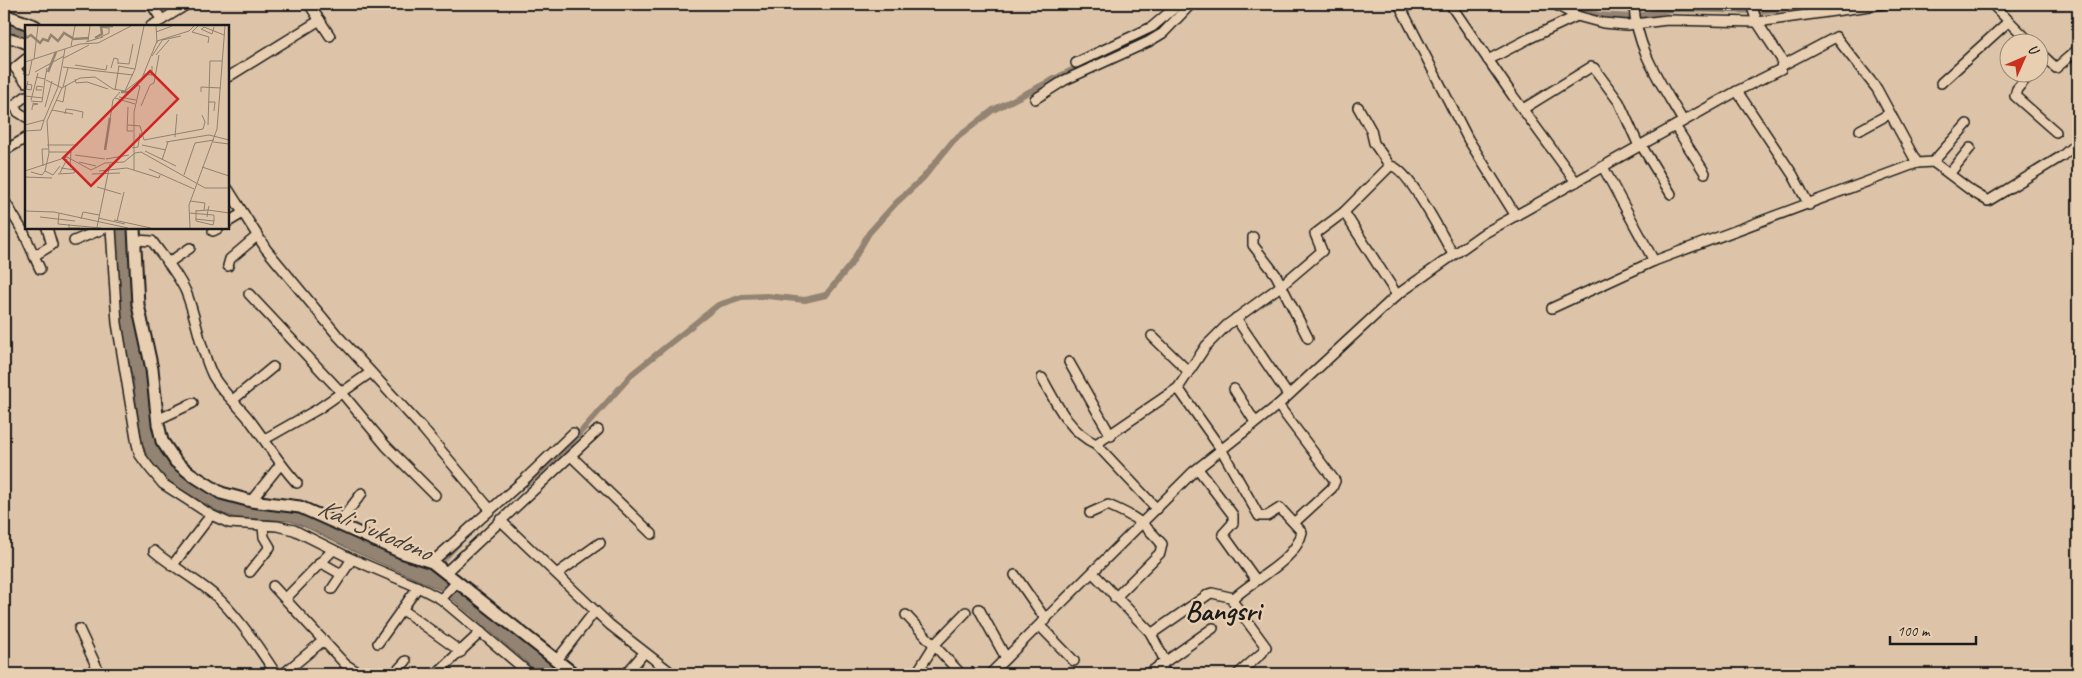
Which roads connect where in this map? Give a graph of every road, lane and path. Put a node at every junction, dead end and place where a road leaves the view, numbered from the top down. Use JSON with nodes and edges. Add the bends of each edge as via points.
{"nodes":[{"id":1,"x":151,"y":4,"type":"edge"},
{"id":2,"x":188,"y":4,"type":"edge"},
{"id":3,"x":309,"y":4,"type":"edge"},
{"id":4,"x":1179,"y":4,"type":"edge"},
{"id":5,"x":1191,"y":4,"type":"edge"},
{"id":6,"x":1399,"y":4,"type":"edge"},
{"id":7,"x":1450,"y":4,"type":"edge"},
{"id":8,"x":1554,"y":4,"type":"edge"},
{"id":9,"x":1884,"y":4,"type":"edge"},
{"id":10,"x":1992,"y":4,"type":"edge"},
{"id":11,"x":1846,"y":7,"type":"edge"},
{"id":12,"x":1754,"y":14,"type":"edge"},
{"id":13,"x":1634,"y":15,"type":"edge"},
{"id":14,"x":1577,"y":16,"type":"junction"},
{"id":15,"x":6,"y":18,"type":"edge"},
{"id":16,"x":162,"y":20,"type":"junction"},
{"id":17,"x":320,"y":20,"type":"junction"},
{"id":18,"x":2009,"y":20,"type":"junction"},
{"id":19,"x":31,"y":25,"type":"edge"},
{"id":20,"x":153,"y":25,"type":"edge"},
{"id":21,"x":2020,"y":32,"type":"edge"},
{"id":22,"x":330,"y":36,"type":"dead end"},
{"id":23,"x":4,"y":39,"type":"edge"},
{"id":24,"x":25,"y":44,"type":"edge"},
{"id":25,"x":2078,"y":50,"type":"edge"},
{"id":26,"x":25,"y":60,"type":"edge"},
{"id":27,"x":1488,"y":60,"type":"junction"},
{"id":28,"x":1076,"y":63,"type":"dead end"},
{"id":29,"x":2050,"y":64,"type":"edge"},
{"id":30,"x":1783,"y":65,"type":"junction"},
{"id":31,"x":229,"y":76,"type":"edge"},
{"id":32,"x":25,"y":81,"type":"edge"},
{"id":33,"x":2024,"y":82,"type":"edge"},
{"id":34,"x":1941,"y":83,"type":"dead end"},
{"id":35,"x":1737,"y":91,"type":"junction"},
{"id":36,"x":25,"y":97,"type":"edge"},
{"id":37,"x":1035,"y":99,"type":"dead end"},
{"id":38,"x":1358,"y":107,"type":"dead end"},
{"id":39,"x":1522,"y":110,"type":"junction"},
{"id":40,"x":1889,"y":114,"type":"junction"},
{"id":41,"x":25,"y":116,"type":"edge"},
{"id":42,"x":1679,"y":123,"type":"junction"},
{"id":43,"x":1966,"y":124,"type":"dead end"},
{"id":44,"x":1860,"y":130,"type":"dead end"},
{"id":45,"x":2056,"y":132,"type":"dead end"},
{"id":46,"x":25,"y":139,"type":"edge"},
{"id":47,"x":2078,"y":142,"type":"edge"},
{"id":48,"x":1640,"y":146,"type":"junction"},
{"id":49,"x":1970,"y":148,"type":"dead end"},
{"id":50,"x":4,"y":151,"type":"edge"},
{"id":51,"x":1933,"y":162,"type":"junction"},
{"id":52,"x":1917,"y":163,"type":"junction"},
{"id":53,"x":1390,"y":166,"type":"junction"},
{"id":54,"x":1603,"y":167,"type":"junction"},
{"id":55,"x":1705,"y":172,"type":"dead end"},
{"id":56,"x":1950,"y":173,"type":"junction"},
{"id":57,"x":1576,"y":182,"type":"junction"},
{"id":58,"x":229,"y":191,"type":"edge"},
{"id":59,"x":1670,"y":194,"type":"dead end"},
{"id":60,"x":4,"y":200,"type":"edge"},
{"id":61,"x":1809,"y":205,"type":"junction"},
{"id":62,"x":6,"y":210,"type":"edge"},
{"id":63,"x":1344,"y":212,"type":"junction"},
{"id":64,"x":243,"y":213,"type":"junction"},
{"id":65,"x":1516,"y":216,"type":"junction"},
{"id":66,"x":229,"y":221,"type":"edge"},
{"id":67,"x":47,"y":229,"type":"edge"},
{"id":68,"x":104,"y":229,"type":"edge"},
{"id":69,"x":110,"y":229,"type":"edge"},
{"id":70,"x":134,"y":229,"type":"edge"},
{"id":71,"x":257,"y":236,"type":"junction"},
{"id":72,"x":1253,"y":237,"type":"dead end"},
{"id":73,"x":136,"y":240,"type":"junction"},
{"id":74,"x":74,"y":241,"type":"dead end"},
{"id":75,"x":190,"y":248,"type":"dead end"},
{"id":76,"x":1453,"y":254,"type":"junction"},
{"id":77,"x":34,"y":256,"type":"junction"},
{"id":78,"x":1654,"y":261,"type":"junction"},
{"id":79,"x":168,"y":262,"type":"junction"},
{"id":80,"x":228,"y":266,"type":"dead end"},
{"id":81,"x":40,"y":268,"type":"dead end"},
{"id":82,"x":1281,"y":286,"type":"junction"},
{"id":83,"x":248,"y":294,"type":"dead end"},
{"id":84,"x":1397,"y":295,"type":"junction"},
{"id":85,"x":1552,"y":308,"type":"dead end"},
{"id":86,"x":1236,"y":318,"type":"junction"},
{"id":87,"x":1152,"y":336,"type":"dead end"},
{"id":88,"x":1308,"y":338,"type":"dead end"},
{"id":89,"x":1069,"y":362,"type":"dead end"},
{"id":90,"x":273,"y":367,"type":"dead end"},
{"id":91,"x":1188,"y":371,"type":"junction"},
{"id":92,"x":370,"y":373,"type":"junction"},
{"id":93,"x":1042,"y":378,"type":"dead end"},
{"id":94,"x":1178,"y":388,"type":"junction"},
{"id":95,"x":1234,"y":389,"type":"dead end"},
{"id":96,"x":342,"y":393,"type":"junction"},
{"id":97,"x":1287,"y":394,"type":"junction"},
{"id":98,"x":234,"y":400,"type":"junction"},
{"id":99,"x":193,"y":403,"type":"dead end"},
{"id":100,"x":1278,"y":405,"type":"junction"},
{"id":101,"x":157,"y":420,"type":"junction"},
{"id":102,"x":1255,"y":422,"type":"junction"},
{"id":103,"x":598,"y":430,"type":"dead end"},
{"id":104,"x":573,"y":433,"type":"dead end"},
{"id":105,"x":1111,"y":436,"type":"junction"},
{"id":106,"x":265,"y":439,"type":"junction"},
{"id":107,"x":1096,"y":444,"type":"junction"},
{"id":108,"x":1221,"y":449,"type":"junction"},
{"id":109,"x":572,"y":457,"type":"junction"},
{"id":110,"x":280,"y":465,"type":"junction"},
{"id":111,"x":1198,"y":469,"type":"junction"},
{"id":112,"x":297,"y":483,"type":"dead end"},
{"id":113,"x":362,"y":493,"type":"dead end"},
{"id":114,"x":436,"y":495,"type":"dead end"},
{"id":115,"x":251,"y":500,"type":"junction"},
{"id":116,"x":1157,"y":509,"type":"junction"},
{"id":117,"x":490,"y":510,"type":"junction"},
{"id":118,"x":1090,"y":513,"type":"dead end"},
{"id":119,"x":211,"y":515,"type":"junction"},
{"id":120,"x":500,"y":520,"type":"junction"},
{"id":121,"x":1143,"y":522,"type":"junction"},
{"id":122,"x":1295,"y":522,"type":"junction"},
{"id":123,"x":338,"y":524,"type":"junction"},
{"id":124,"x":263,"y":526,"type":"junction"},
{"id":125,"x":652,"y":534,"type":"dead end"},
{"id":126,"x":600,"y":543,"type":"dead end"},
{"id":127,"x":154,"y":550,"type":"dead end"},
{"id":128,"x":332,"y":550,"type":"junction"},
{"id":129,"x":352,"y":559,"type":"junction"},
{"id":130,"x":320,"y":562,"type":"junction"},
{"id":131,"x":172,"y":566,"type":"junction"},
{"id":132,"x":439,"y":567,"type":"junction"},
{"id":133,"x":250,"y":572,"type":"dead end"},
{"id":134,"x":558,"y":573,"type":"junction"},
{"id":135,"x":1093,"y":573,"type":"junction"},
{"id":136,"x":341,"y":574,"type":"junction"},
{"id":137,"x":1015,"y":575,"type":"dead end"},
{"id":138,"x":1256,"y":580,"type":"junction"},
{"id":139,"x":455,"y":584,"type":"junction"},
{"id":140,"x":273,"y":586,"type":"dead end"},
{"id":141,"x":418,"y":587,"type":"junction"},
{"id":142,"x":332,"y":589,"type":"dead end"},
{"id":143,"x":443,"y":597,"type":"junction"},
{"id":144,"x":286,"y":598,"type":"junction"},
{"id":145,"x":1116,"y":598,"type":"junction"},
{"id":146,"x":1234,"y":598,"type":"junction"},
{"id":147,"x":979,"y":609,"type":"dead end"},
{"id":148,"x":404,"y":610,"type":"junction"},
{"id":149,"x":594,"y":611,"type":"junction"},
{"id":150,"x":966,"y":612,"type":"dead end"},
{"id":151,"x":906,"y":615,"type":"dead end"},
{"id":152,"x":1042,"y":623,"type":"junction"},
{"id":153,"x":1213,"y":628,"type":"dead end"},
{"id":154,"x":79,"y":629,"type":"dead end"},
{"id":155,"x":481,"y":632,"type":"junction"},
{"id":156,"x":1151,"y":634,"type":"junction"},
{"id":157,"x":324,"y":640,"type":"junction"},
{"id":158,"x":378,"y":643,"type":"dead end"},
{"id":159,"x":935,"y":644,"type":"junction"},
{"id":160,"x":461,"y":652,"type":"junction"},
{"id":161,"x":644,"y":653,"type":"junction"},
{"id":162,"x":1006,"y":658,"type":"junction"},
{"id":163,"x":557,"y":660,"type":"junction"},
{"id":164,"x":406,"y":661,"type":"dead end"},
{"id":165,"x":1074,"y":661,"type":"dead end"},
{"id":166,"x":1162,"y":663,"type":"junction"},
{"id":167,"x":920,"y":668,"type":"dead end"},
{"id":168,"x":660,"y":671,"type":"edge"},
{"id":169,"x":100,"y":674,"type":"edge"},
{"id":170,"x":276,"y":674,"type":"edge"},
{"id":171,"x":283,"y":674,"type":"edge"},
{"id":172,"x":361,"y":674,"type":"edge"},
{"id":173,"x":394,"y":674,"type":"edge"},
{"id":174,"x":436,"y":674,"type":"edge"},
{"id":175,"x":530,"y":674,"type":"edge"},
{"id":176,"x":574,"y":674,"type":"edge"},
{"id":177,"x":626,"y":674,"type":"edge"},
{"id":178,"x":673,"y":674,"type":"edge"},
{"id":179,"x":961,"y":674,"type":"edge"},
{"id":180,"x":990,"y":674,"type":"edge"},
{"id":181,"x":1148,"y":674,"type":"edge"},
{"id":182,"x":1167,"y":674,"type":"edge"},
{"id":183,"x":1238,"y":674,"type":"edge"}],
"edges":[{"from":1,"to":16,"type":"street"},
{"from":2,"to":16,"type":"street"},
{"from":3,"to":17,"type":"street"},
{"from":4,"to":28,"type":"street","via":[[1152,28]]},
{"from":5,"to":37,"type":"street","via":[[1163,33],[1065,80]]},
{"from":6,"to":65,"type":"street","via":[[1468,139]]},
{"from":7,"to":27,"type":"street"},
{"from":8,"to":14,"type":"street"},
{"from":9,"to":11,"type":"street"},
{"from":10,"to":18,"type":"street"},
{"from":11,"to":12,"type":"street"},
{"from":12,"to":13,"type":"street","via":[[1667,20]]},
{"from":12,"to":30,"type":"street"},
{"from":13,"to":14,"type":"street","via":[[1628,25],[1602,23]]},
{"from":13,"to":42,"type":"street","via":[[1653,70]]},
{"from":14,"to":27,"type":"street"},
{"from":15,"to":19,"type":"main road"},
{"from":16,"to":20,"type":"street"},
{"from":17,"to":22,"type":"street"},
{"from":17,"to":31,"type":"street"},
{"from":18,"to":21,"type":"street"},
{"from":18,"to":34,"type":"street"},
{"from":23,"to":24,"type":"street"},
{"from":25,"to":29,"type":"street","via":[[2056,68]]},
{"from":26,"to":32,"type":"street","via":[[15,68]]},
{"from":27,"to":39,"type":"street"},
{"from":30,"to":35,"type":"street"},
{"from":30,"to":40,"type":"street","via":[[1836,37],[1876,89]]},
{"from":33,"to":45,"type":"street","via":[[2015,94]]},
{"from":35,"to":42,"type":"street"},
{"from":35,"to":61,"type":"street"},
{"from":36,"to":41,"type":"street","via":[[14,105]]},
{"from":38,"to":53,"type":"street","via":[[1371,130],[1374,143]]},
{"from":39,"to":48,"type":"street","via":[[1591,67],[1619,102]]},
{"from":39,"to":57,"type":"street"},
{"from":40,"to":44,"type":"street"},
{"from":40,"to":52,"type":"street"},
{"from":42,"to":48,"type":"street"},
{"from":42,"to":55,"type":"street"},
{"from":43,"to":51,"type":"street"},
{"from":46,"to":50,"type":"street"},
{"from":47,"to":56,"type":"street","via":[[2062,156],[1988,201]]},
{"from":48,"to":54,"type":"street"},
{"from":48,"to":59,"type":"street"},
{"from":49,"to":56,"type":"street"},
{"from":51,"to":52,"type":"street"},
{"from":51,"to":56,"type":"street"},
{"from":52,"to":61,"type":"street"},
{"from":53,"to":63,"type":"street"},
{"from":53,"to":76,"type":"street","via":[[1399,169],[1414,188]]},
{"from":54,"to":57,"type":"street"},
{"from":54,"to":78,"type":"street"},
{"from":57,"to":65,"type":"street"},
{"from":58,"to":64,"type":"street"},
{"from":60,"to":62,"type":"street"},
{"from":61,"to":78,"type":"street"},
{"from":62,"to":77,"type":"street","via":[[24,233]]},
{"from":63,"to":82,"type":"street","via":[[1315,234],[1322,251]]},
{"from":63,"to":84,"type":"street"},
{"from":64,"to":66,"type":"street"},
{"from":64,"to":71,"type":"street"},
{"from":65,"to":76,"type":"street"},
{"from":67,"to":77,"type":"street","via":[[52,245]]},
{"from":68,"to":74,"type":"street"},
{"from":69,"to":119,"type":"street","via":[[117,323],[140,455],[163,484]]},
{"from":70,"to":73,"type":"main road"},
{"from":71,"to":80,"type":"street","via":[[230,259]]},
{"from":71,"to":92,"type":"street"},
{"from":72,"to":82,"type":"street","via":[[1253,245]]},
{"from":73,"to":79,"type":"street","via":[[152,241]]},
{"from":73,"to":101,"type":"main road","via":[[138,306],[152,369]]},
{"from":75,"to":79,"type":"street"},
{"from":76,"to":84,"type":"street"},
{"from":77,"to":81,"type":"street"},
{"from":78,"to":85,"type":"street"},
{"from":79,"to":98,"type":"street","via":[[186,293],[213,376]]},
{"from":82,"to":86,"type":"street"},
{"from":82,"to":88,"type":"street"},
{"from":83,"to":96,"type":"street"},
{"from":84,"to":97,"type":"street"},
{"from":86,"to":91,"type":"street","via":[[1206,346]]},
{"from":86,"to":97,"type":"street"},
{"from":87,"to":91,"type":"street"},
{"from":89,"to":105,"type":"street"},
{"from":90,"to":98,"type":"street"},
{"from":91,"to":94,"type":"street"},
{"from":92,"to":96,"type":"street"},
{"from":92,"to":117,"type":"street","via":[[423,429]]},
{"from":93,"to":107,"type":"street","via":[[1078,433]]},
{"from":94,"to":105,"type":"street"},
{"from":94,"to":108,"type":"street"},
{"from":95,"to":102,"type":"street"},
{"from":96,"to":106,"type":"street"},
{"from":96,"to":114,"type":"street","via":[[386,446]]},
{"from":97,"to":100,"type":"street"},
{"from":98,"to":106,"type":"street"},
{"from":99,"to":101,"type":"street"},
{"from":100,"to":102,"type":"street"},
{"from":100,"to":122,"type":"street","via":[[1335,481],[1332,488]]},
{"from":101,"to":115,"type":"main road","via":[[162,441],[184,468],[221,493]]},
{"from":102,"to":108,"type":"street"},
{"from":103,"to":109,"type":"street"},
{"from":104,"to":117,"type":"street"},
{"from":105,"to":107,"type":"street"},
{"from":106,"to":110,"type":"street"},
{"from":107,"to":116,"type":"street"},
{"from":108,"to":111,"type":"street"},
{"from":108,"to":122,"type":"street","via":[[1260,516],[1267,516],[1280,508]]},
{"from":109,"to":120,"type":"street"},
{"from":109,"to":125,"type":"street"},
{"from":110,"to":112,"type":"street"},
{"from":110,"to":115,"type":"street"},
{"from":111,"to":116,"type":"street"},
{"from":111,"to":138,"type":"street","via":[[1233,515],[1233,523],[1223,534]]},
{"from":113,"to":123,"type":"street"},
{"from":115,"to":123,"type":"main road","via":[[300,507]]},
{"from":116,"to":121,"type":"street"},
{"from":117,"to":132,"type":"street"},
{"from":118,"to":121,"type":"street","via":[[1108,505]]},
{"from":119,"to":124,"type":"street","via":[[228,523]]},
{"from":119,"to":131,"type":"street"},
{"from":120,"to":132,"type":"street"},
{"from":120,"to":134,"type":"street"},
{"from":121,"to":135,"type":"street"},
{"from":121,"to":145,"type":"street","via":[[1162,548]]},
{"from":122,"to":138,"type":"street","via":[[1302,532],[1301,539],[1281,563]]},
{"from":123,"to":132,"type":"main road"},
{"from":124,"to":128,"type":"street","via":[[294,530]]},
{"from":124,"to":133,"type":"street","via":[[264,537],[270,547]]},
{"from":126,"to":134,"type":"street"},
{"from":127,"to":131,"type":"street"},
{"from":128,"to":129,"type":"street"},
{"from":128,"to":130,"type":"street"},
{"from":129,"to":136,"type":"street"},
{"from":129,"to":141,"type":"street"},
{"from":130,"to":136,"type":"street"},
{"from":130,"to":144,"type":"street"},
{"from":131,"to":170,"type":"street","via":[[219,599],[253,639]]},
{"from":132,"to":139,"type":"main road"},
{"from":134,"to":149,"type":"street"},
{"from":135,"to":145,"type":"street"},
{"from":135,"to":152,"type":"street"},
{"from":136,"to":142,"type":"street"},
{"from":137,"to":152,"type":"street"},
{"from":138,"to":146,"type":"street"},
{"from":139,"to":143,"type":"street"},
{"from":139,"to":163,"type":"main road"},
{"from":140,"to":144,"type":"street"},
{"from":141,"to":143,"type":"street"},
{"from":141,"to":148,"type":"street"},
{"from":143,"to":155,"type":"street"},
{"from":144,"to":157,"type":"street"},
{"from":145,"to":156,"type":"street"},
{"from":146,"to":156,"type":"street","via":[[1209,594]]},
{"from":146,"to":183,"type":"street","via":[[1233,602],[1266,647]]},
{"from":147,"to":162,"type":"street"},
{"from":148,"to":158,"type":"street"},
{"from":148,"to":160,"type":"street"},
{"from":149,"to":161,"type":"street"},
{"from":149,"to":163,"type":"street"},
{"from":150,"to":159,"type":"street"},
{"from":151,"to":159,"type":"street"},
{"from":152,"to":162,"type":"street"},
{"from":152,"to":165,"type":"street"},
{"from":153,"to":166,"type":"street"},
{"from":154,"to":169,"type":"street"},
{"from":155,"to":160,"type":"street"},
{"from":155,"to":175,"type":"street"},
{"from":156,"to":166,"type":"street"},
{"from":157,"to":171,"type":"street"},
{"from":157,"to":172,"type":"street","via":[[344,664]]},
{"from":159,"to":167,"type":"street"},
{"from":159,"to":179,"type":"street"},
{"from":160,"to":174,"type":"street"},
{"from":161,"to":168,"type":"street"},
{"from":161,"to":177,"type":"street"},
{"from":162,"to":180,"type":"street"},
{"from":163,"to":176,"type":"main road"},
{"from":164,"to":173,"type":"street"},
{"from":166,"to":181,"type":"street"},
{"from":166,"to":182,"type":"street"},
{"from":168,"to":178,"type":"street"}]}
